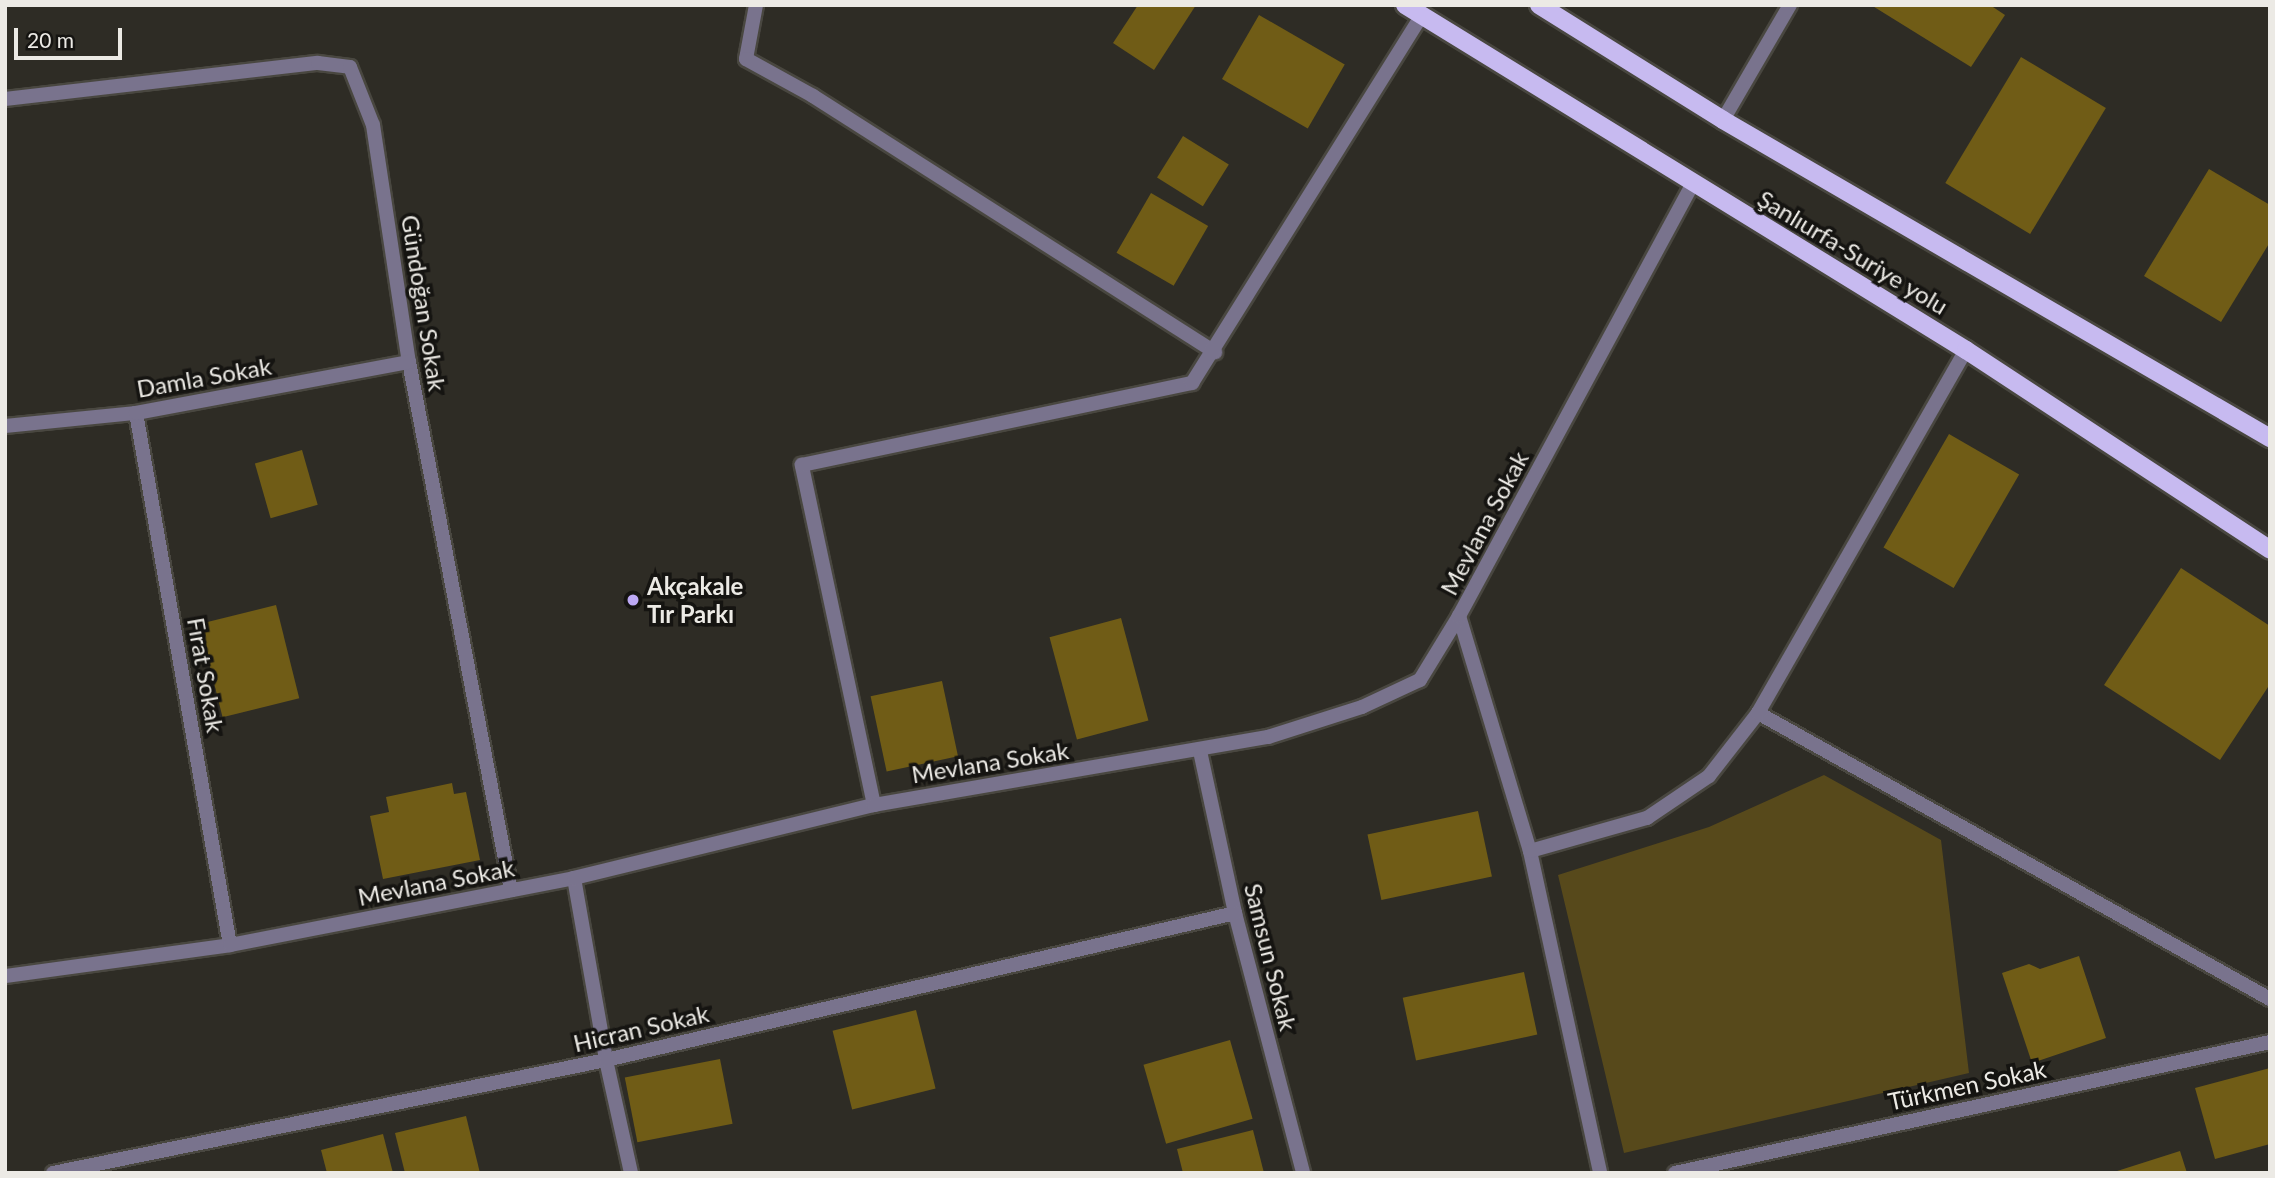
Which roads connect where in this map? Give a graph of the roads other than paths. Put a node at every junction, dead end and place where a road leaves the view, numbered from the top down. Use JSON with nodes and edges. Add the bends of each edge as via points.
{"nodes":[{"id":1,"x":756,"y":5,"type":"edge"},
{"id":2,"x":1405,"y":5,"type":"edge"},
{"id":3,"x":1539,"y":5,"type":"edge"},
{"id":4,"x":1790,"y":5,"type":"edge"},
{"id":5,"x":1421,"y":16,"type":"junction"},
{"id":6,"x":5,"y":99,"type":"edge"},
{"id":7,"x":1723,"y":120,"type":"junction"},
{"id":8,"x":1693,"y":183,"type":"junction"},
{"id":9,"x":1966,"y":350,"type":"junction"},
{"id":10,"x":1215,"y":352,"type":"junction"},
{"id":11,"x":409,"y":362,"type":"junction"},
{"id":12,"x":136,"y":413,"type":"junction"},
{"id":13,"x":5,"y":426,"type":"edge"},
{"id":14,"x":2270,"y":438,"type":"edge"},
{"id":15,"x":2270,"y":550,"type":"edge"},
{"id":16,"x":1459,"y":616,"type":"junction"},
{"id":17,"x":1758,"y":713,"type":"junction"},
{"id":18,"x":1200,"y":751,"type":"junction"},
{"id":19,"x":874,"y":804,"type":"junction"},
{"id":20,"x":1530,"y":851,"type":"junction"},
{"id":21,"x":574,"y":878,"type":"junction"},
{"id":22,"x":511,"y":890,"type":"junction"},
{"id":23,"x":1235,"y":913,"type":"junction"},
{"id":24,"x":230,"y":945,"type":"junction"},
{"id":25,"x":5,"y":976,"type":"edge"},
{"id":26,"x":2270,"y":999,"type":"edge"},
{"id":27,"x":2270,"y":1042,"type":"edge"},
{"id":28,"x":606,"y":1060,"type":"junction"},
{"id":29,"x":53,"y":1173,"type":"edge"},
{"id":30,"x":631,"y":1173,"type":"edge"},
{"id":31,"x":1303,"y":1173,"type":"edge"},
{"id":32,"x":1600,"y":1173,"type":"edge"},
{"id":33,"x":1675,"y":1173,"type":"edge"}],
"edges":[{"from":1,"to":10,"type":"street","via":[[746,59],[814,96]]},
{"from":2,"to":5,"type":"main road","name":"Şanlıurfa-Suriye yolu"},
{"from":3,"to":7,"type":"main road","name":"Şanlıurfa-Suriye yolu"},
{"from":4,"to":7,"type":"street"},
{"from":5,"to":8,"type":"main road","name":"Şanlıurfa-Suriye yolu"},
{"from":5,"to":10,"type":"street"},
{"from":6,"to":11,"type":"street","name":"Gündoğan Sokak","via":[[318,63],[350,67],[373,125]]},
{"from":7,"to":14,"type":"main road","name":"Şanlıurfa-Suriye yolu"},
{"from":8,"to":9,"type":"main road","name":"Şanlıurfa-Suriye yolu"},
{"from":8,"to":16,"type":"street","name":"Mevlana Sokak"},
{"from":9,"to":15,"type":"main road","name":"Şanlıurfa-Suriye yolu"},
{"from":9,"to":17,"type":"street"},
{"from":10,"to":19,"type":"street","via":[[1192,383],[802,465]]},
{"from":11,"to":12,"type":"street","name":"Damla Sokak"},
{"from":11,"to":22,"type":"street","name":"Gündoğan Sokak"},
{"from":12,"to":13,"type":"street","name":"Damla Sokak"},
{"from":12,"to":24,"type":"street","name":"Fırat Sokak"},
{"from":16,"to":18,"type":"street","name":"Mevlana Sokak","via":[[1420,680],[1362,707],[1268,737]]},
{"from":16,"to":20,"type":"street"},
{"from":17,"to":20,"type":"street","via":[[1709,776],[1647,818]]},
{"from":17,"to":26,"type":"street"},
{"from":18,"to":19,"type":"street","name":"Mevlana Sokak"},
{"from":18,"to":23,"type":"street","name":"Samsun Sokak"},
{"from":19,"to":21,"type":"street","name":"Mevlana Sokak"},
{"from":20,"to":32,"type":"street"},
{"from":21,"to":22,"type":"street","name":"Mevlana Sokak"},
{"from":21,"to":28,"type":"street"},
{"from":22,"to":24,"type":"street","name":"Mevlana Sokak"},
{"from":23,"to":28,"type":"street","name":"Hicran Sokak"},
{"from":23,"to":31,"type":"street","name":"Samsun Sokak"},
{"from":24,"to":25,"type":"street","name":"Mevlana Sokak"},
{"from":27,"to":33,"type":"street","name":"Türkmen Sokak"},
{"from":28,"to":29,"type":"street","name":"Hicran Sokak"},
{"from":28,"to":30,"type":"street"}]}
